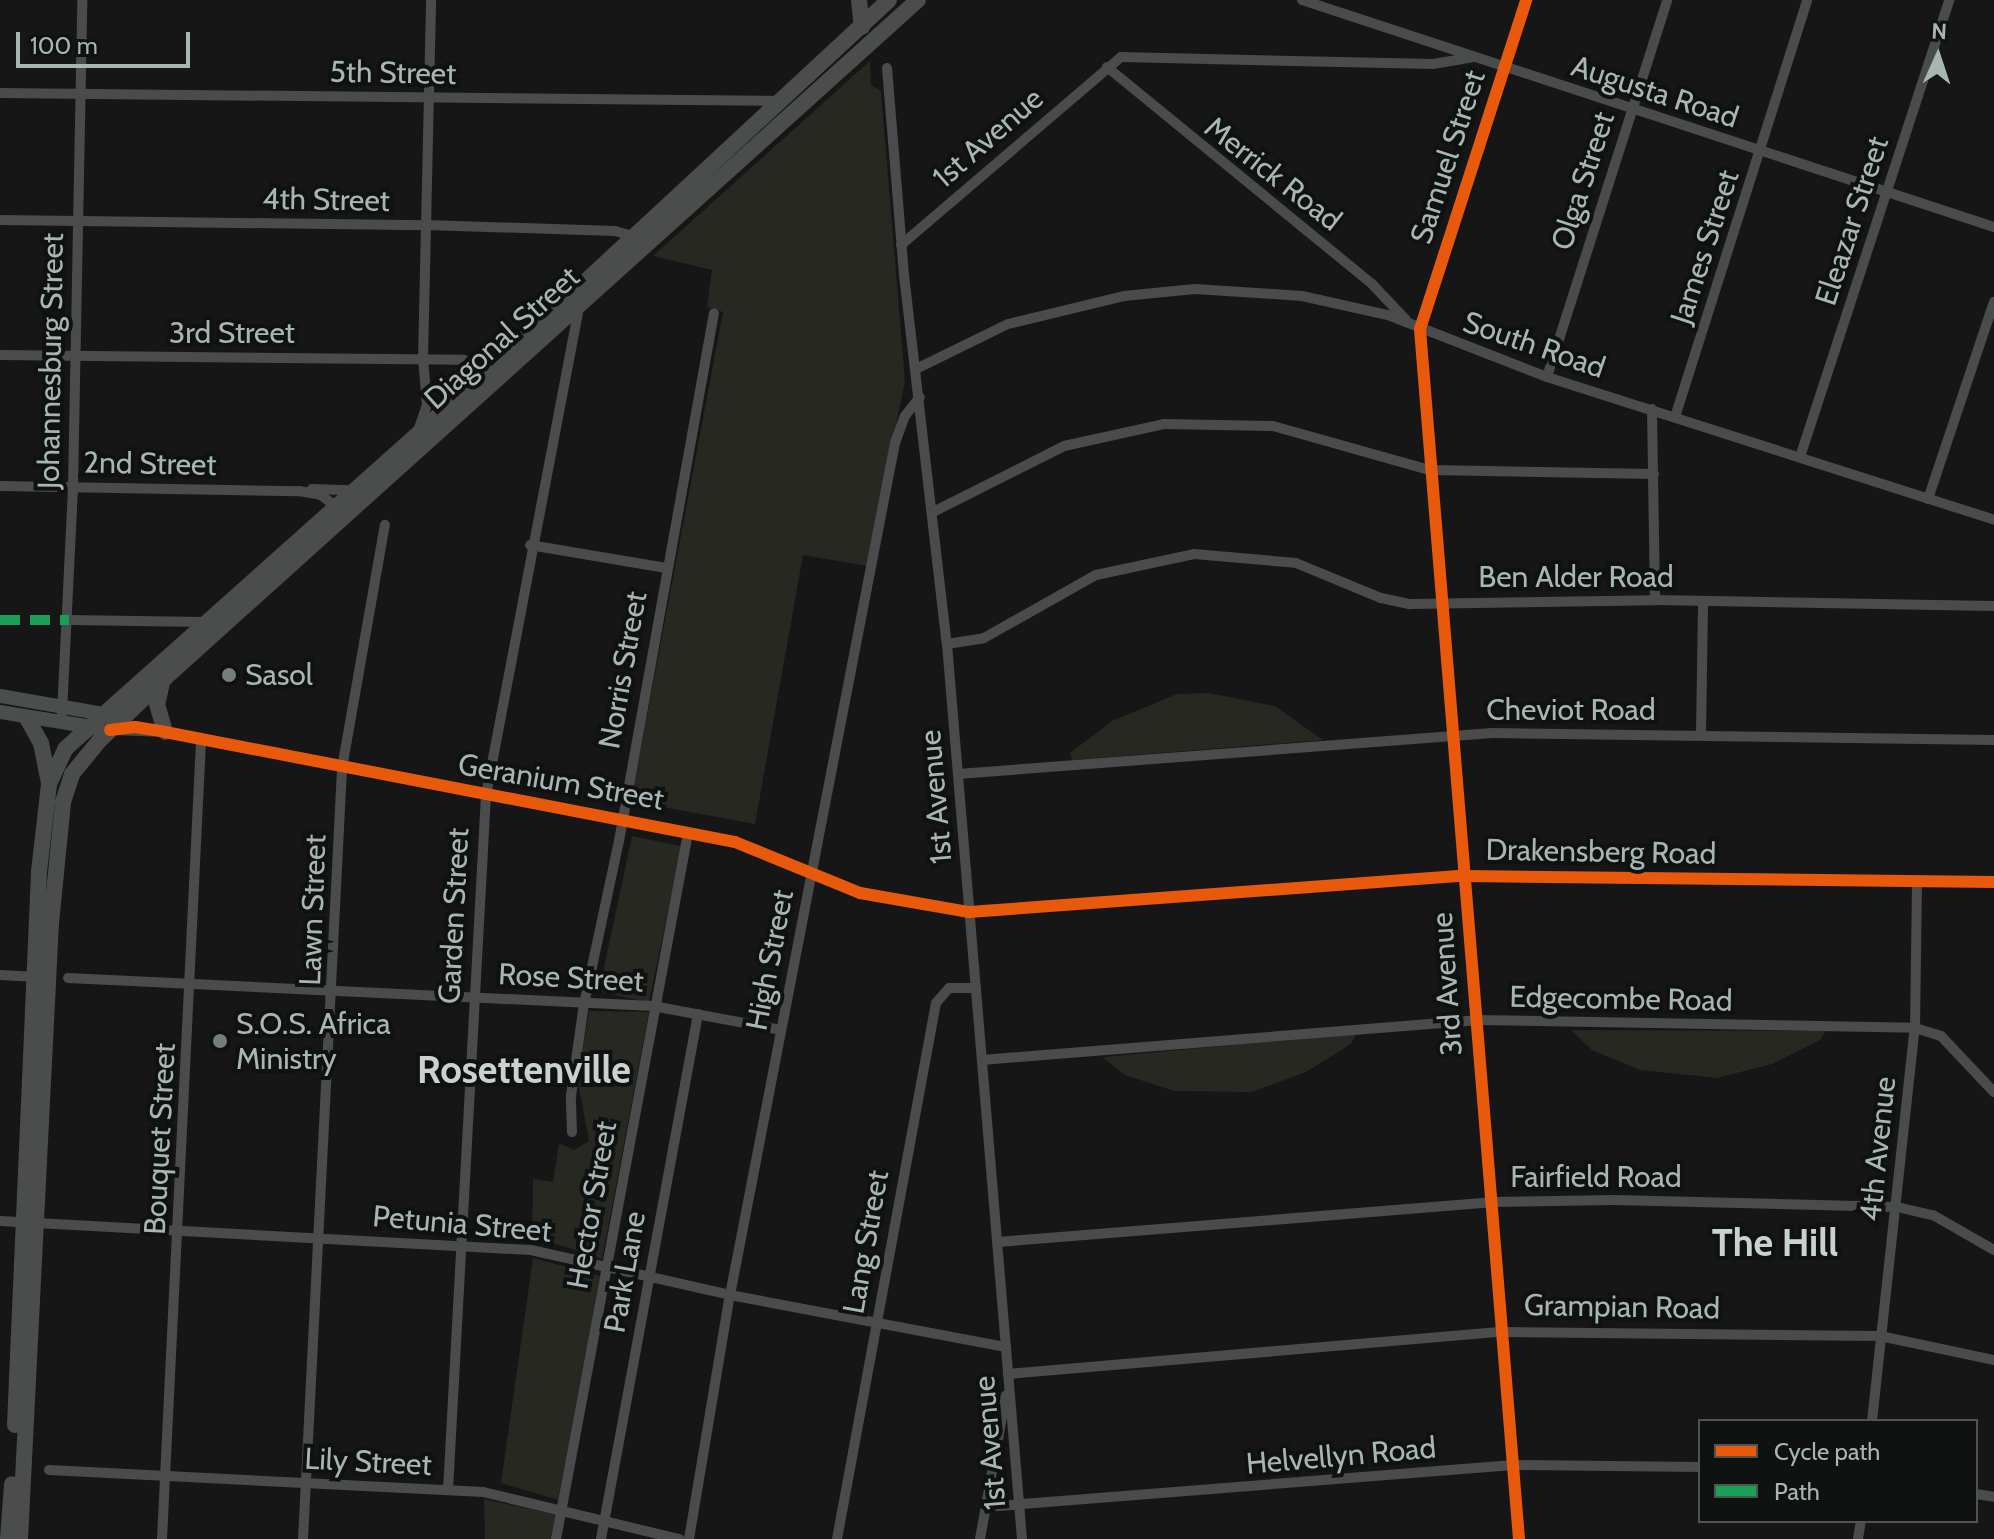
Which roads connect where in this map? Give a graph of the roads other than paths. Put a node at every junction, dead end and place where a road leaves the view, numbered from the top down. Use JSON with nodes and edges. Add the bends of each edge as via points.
{"nodes":[{"id":1,"x":82,"y":0,"type":"edge"},
{"id":2,"x":431,"y":0,"type":"edge"},
{"id":3,"x":859,"y":0,"type":"edge"},
{"id":4,"x":889,"y":0,"type":"edge"},
{"id":5,"x":928,"y":0,"type":"edge"},
{"id":6,"x":1302,"y":0,"type":"edge"},
{"id":7,"x":1526,"y":0,"type":"edge"},
{"id":8,"x":1667,"y":0,"type":"edge"},
{"id":9,"x":1807,"y":0,"type":"edge"},
{"id":10,"x":1949,"y":0,"type":"edge"},
{"id":11,"x":914,"y":5,"type":"edge"},
{"id":12,"x":862,"y":27,"type":"junction"},
{"id":13,"x":1476,"y":57,"type":"junction"},
{"id":14,"x":1107,"y":67,"type":"junction"},
{"id":15,"x":1504,"y":67,"type":"junction"},
{"id":16,"x":887,"y":68,"type":"dead end"},
{"id":17,"x":0,"y":93,"type":"edge"},
{"id":18,"x":80,"y":94,"type":"junction"},
{"id":19,"x":429,"y":97,"type":"junction"},
{"id":20,"x":785,"y":101,"type":"junction"},
{"id":21,"x":1631,"y":109,"type":"junction"},
{"id":22,"x":1761,"y":152,"type":"junction"},
{"id":23,"x":1887,"y":192,"type":"junction"},
{"id":24,"x":0,"y":220,"type":"edge"},
{"id":25,"x":78,"y":221,"type":"junction"},
{"id":26,"x":426,"y":225,"type":"junction"},
{"id":27,"x":1994,"y":227,"type":"edge"},
{"id":28,"x":633,"y":235,"type":"junction"},
{"id":29,"x":647,"y":245,"type":"junction"},
{"id":30,"x":901,"y":245,"type":"junction"},
{"id":31,"x":1994,"y":302,"type":"edge"},
{"id":32,"x":579,"y":306,"type":"junction"},
{"id":33,"x":714,"y":313,"type":"dead end"},
{"id":34,"x":1407,"y":322,"type":"junction"},
{"id":35,"x":1420,"y":329,"type":"junction"},
{"id":36,"x":0,"y":355,"type":"edge"},
{"id":37,"x":75,"y":356,"type":"junction"},
{"id":38,"x":423,"y":358,"type":"junction"},
{"id":39,"x":464,"y":360,"type":"dead end"},
{"id":40,"x":916,"y":369,"type":"junction"},
{"id":41,"x":1547,"y":377,"type":"junction"},
{"id":42,"x":920,"y":397,"type":"junction"},
{"id":43,"x":1652,"y":409,"type":"junction"},
{"id":44,"x":1675,"y":417,"type":"junction"},
{"id":45,"x":418,"y":430,"type":"junction"},
{"id":46,"x":1800,"y":457,"type":"junction"},
{"id":47,"x":1430,"y":470,"type":"junction"},
{"id":48,"x":1654,"y":474,"type":"junction"},
{"id":49,"x":0,"y":486,"type":"edge"},
{"id":50,"x":73,"y":487,"type":"junction"},
{"id":51,"x":350,"y":490,"type":"junction"},
{"id":52,"x":299,"y":491,"type":"junction"},
{"id":53,"x":1928,"y":499,"type":"junction"},
{"id":54,"x":340,"y":510,"type":"junction"},
{"id":55,"x":935,"y":511,"type":"junction"},
{"id":56,"x":1994,"y":520,"type":"edge"},
{"id":57,"x":385,"y":525,"type":"dead end"},
{"id":58,"x":530,"y":545,"type":"junction"},
{"id":59,"x":666,"y":568,"type":"junction"},
{"id":60,"x":1655,"y":600,"type":"junction"},
{"id":61,"x":1703,"y":601,"type":"junction"},
{"id":62,"x":1443,"y":602,"type":"junction"},
{"id":63,"x":1994,"y":606,"type":"edge"},
{"id":64,"x":69,"y":620,"type":"junction"},
{"id":65,"x":203,"y":622,"type":"junction"},
{"id":66,"x":947,"y":644,"type":"junction"},
{"id":67,"x":165,"y":678,"type":"junction"},
{"id":68,"x":0,"y":696,"type":"edge"},
{"id":69,"x":0,"y":712,"type":"edge"},
{"id":70,"x":100,"y":714,"type":"junction"},
{"id":71,"x":61,"y":716,"type":"junction"},
{"id":72,"x":27,"y":718,"type":"junction"},
{"id":73,"x":129,"y":722,"type":"junction"},
{"id":74,"x":86,"y":726,"type":"junction"},
{"id":75,"x":110,"y":730,"type":"junction"},
{"id":76,"x":165,"y":732,"type":"junction"},
{"id":77,"x":1453,"y":734,"type":"junction"},
{"id":78,"x":1701,"y":734,"type":"junction"},
{"id":79,"x":1994,"y":740,"type":"edge"},
{"id":80,"x":201,"y":741,"type":"junction"},
{"id":81,"x":342,"y":768,"type":"junction"},
{"id":82,"x":958,"y":774,"type":"junction"},
{"id":83,"x":49,"y":784,"type":"junction"},
{"id":84,"x":486,"y":795,"type":"junction"},
{"id":85,"x":620,"y":818,"type":"junction"},
{"id":86,"x":688,"y":833,"type":"junction"},
{"id":87,"x":811,"y":872,"type":"junction"},
{"id":88,"x":1465,"y":876,"type":"junction"},
{"id":89,"x":1917,"y":881,"type":"junction"},
{"id":90,"x":1994,"y":882,"type":"edge"},
{"id":91,"x":969,"y":912,"type":"junction"},
{"id":92,"x":0,"y":975,"type":"edge"},
{"id":93,"x":41,"y":977,"type":"junction"},
{"id":94,"x":68,"y":978,"type":"dead end"},
{"id":95,"x":193,"y":984,"type":"junction"},
{"id":96,"x":976,"y":988,"type":"junction"},
{"id":97,"x":334,"y":991,"type":"junction"},
{"id":98,"x":473,"y":997,"type":"junction"},
{"id":99,"x":584,"y":1004,"type":"junction"},
{"id":100,"x":653,"y":1006,"type":"junction"},
{"id":101,"x":698,"y":1014,"type":"junction"},
{"id":102,"x":1476,"y":1020,"type":"junction"},
{"id":103,"x":1915,"y":1028,"type":"junction"},
{"id":104,"x":781,"y":1030,"type":"junction"},
{"id":105,"x":982,"y":1060,"type":"junction"},
{"id":106,"x":1994,"y":1092,"type":"edge"},
{"id":107,"x":572,"y":1132,"type":"dead end"},
{"id":108,"x":1491,"y":1202,"type":"junction"},
{"id":109,"x":1897,"y":1207,"type":"junction"},
{"id":110,"x":0,"y":1221,"type":"edge"},
{"id":111,"x":28,"y":1222,"type":"junction"},
{"id":112,"x":179,"y":1230,"type":"junction"},
{"id":113,"x":321,"y":1237,"type":"junction"},
{"id":114,"x":998,"y":1242,"type":"junction"},
{"id":115,"x":462,"y":1246,"type":"junction"},
{"id":116,"x":1994,"y":1250,"type":"edge"},
{"id":117,"x":605,"y":1269,"type":"junction"},
{"id":118,"x":649,"y":1279,"type":"junction"},
{"id":119,"x":730,"y":1295,"type":"junction"},
{"id":120,"x":876,"y":1323,"type":"junction"},
{"id":121,"x":1502,"y":1332,"type":"junction"},
{"id":122,"x":1880,"y":1336,"type":"junction"},
{"id":123,"x":1006,"y":1347,"type":"junction"},
{"id":124,"x":1994,"y":1360,"type":"edge"},
{"id":125,"x":1009,"y":1377,"type":"junction"},
{"id":126,"x":1872,"y":1419,"type":"edge"},
{"id":127,"x":1513,"y":1465,"type":"junction"},
{"id":128,"x":1698,"y":1467,"type":"edge"},
{"id":129,"x":49,"y":1470,"type":"dead end"},
{"id":130,"x":166,"y":1475,"type":"junction"},
{"id":131,"x":306,"y":1483,"type":"junction"},
{"id":132,"x":448,"y":1490,"type":"junction"},
{"id":133,"x":1019,"y":1506,"type":"junction"},
{"id":134,"x":986,"y":1507,"type":"junction"},
{"id":135,"x":561,"y":1511,"type":"junction"},
{"id":136,"x":604,"y":1522,"type":"junction"},
{"id":137,"x":8,"y":1539,"type":"edge"},
{"id":138,"x":20,"y":1539,"type":"edge"},
{"id":139,"x":162,"y":1539,"type":"edge"},
{"id":140,"x":303,"y":1539,"type":"edge"},
{"id":141,"x":556,"y":1539,"type":"edge"},
{"id":142,"x":601,"y":1539,"type":"edge"},
{"id":143,"x":679,"y":1539,"type":"edge"},
{"id":144,"x":689,"y":1539,"type":"edge"},
{"id":145,"x":837,"y":1539,"type":"edge"},
{"id":146,"x":980,"y":1539,"type":"edge"},
{"id":147,"x":1022,"y":1539,"type":"edge"},
{"id":148,"x":1519,"y":1539,"type":"edge"}],
"edges":[{"from":1,"to":18,"type":"street","name":"Johannesburg Street"},
{"from":2,"to":19,"type":"street"},
{"from":3,"to":12,"type":"main road"},
{"from":4,"to":12,"type":"main road","name":"Diagonal Street"},
{"from":5,"to":11,"type":"main road","name":"Diagonal Street"},
{"from":6,"to":13,"type":"street","name":"Augusta Road"},
{"from":7,"to":15,"type":"street","name":"Samuel Street"},
{"from":8,"to":21,"type":"street","name":"Olga Street"},
{"from":9,"to":22,"type":"street","name":"James Street"},
{"from":10,"to":23,"type":"street","name":"Eleazar Street"},
{"from":11,"to":29,"type":"main road","name":"Diagonal Street"},
{"from":12,"to":20,"type":"main road","name":"Diagonal Street"},
{"from":13,"to":14,"type":"street","via":[[1433,64],[1136,56]]},
{"from":13,"to":15,"type":"street","name":"Augusta Road"},
{"from":14,"to":30,"type":"street","name":"1st Avenue"},
{"from":14,"to":34,"type":"street","name":"Merrick Road","via":[[1372,284]]},
{"from":15,"to":21,"type":"street","name":"Augusta Road"},
{"from":15,"to":35,"type":"street","name":"Samuel Street"},
{"from":16,"to":30,"type":"street","name":"1st Avenue"},
{"from":17,"to":18,"type":"street","name":"5th Street"},
{"from":18,"to":19,"type":"street","name":"5th Street"},
{"from":18,"to":25,"type":"street","name":"Johannesburg Street"},
{"from":19,"to":20,"type":"street","name":"5th Street"},
{"from":19,"to":26,"type":"street"},
{"from":20,"to":28,"type":"main road","name":"Diagonal Street"},
{"from":21,"to":22,"type":"street","name":"Augusta Road"},
{"from":21,"to":41,"type":"street","name":"Olga Street"},
{"from":22,"to":23,"type":"street","name":"Augusta Road"},
{"from":22,"to":44,"type":"street","name":"James Street"},
{"from":23,"to":27,"type":"street","name":"Augusta Road"},
{"from":23,"to":46,"type":"street","name":"Eleazar Street"},
{"from":24,"to":25,"type":"street","name":"4th Street"},
{"from":25,"to":26,"type":"street","name":"4th Street"},
{"from":25,"to":37,"type":"street","name":"Johannesburg Street"},
{"from":26,"to":28,"type":"street","name":"4th Street"},
{"from":26,"to":38,"type":"street"},
{"from":28,"to":29,"type":"street"},
{"from":28,"to":45,"type":"main road","name":"Diagonal Street"},
{"from":29,"to":32,"type":"main road","name":"Diagonal Street"},
{"from":30,"to":40,"type":"street","name":"1st Avenue"},
{"from":31,"to":53,"type":"street"},
{"from":32,"to":54,"type":"main road","name":"Diagonal Street"},
{"from":32,"to":58,"type":"street","name":"Garden Street"},
{"from":33,"to":59,"type":"street","name":"Norris Street"},
{"from":34,"to":35,"type":"street","name":"South Road"},
{"from":34,"to":40,"type":"street","name":"South Road","via":[[1277,292],[1165,291],[1073,306],[1008,324]]},
{"from":35,"to":41,"type":"street","name":"South Road"},
{"from":35,"to":47,"type":"street","name":"3rd Avenue"},
{"from":36,"to":37,"type":"street","name":"3rd Street"},
{"from":37,"to":38,"type":"street","name":"3rd Street"},
{"from":37,"to":50,"type":"street","name":"Johannesburg Street"},
{"from":38,"to":39,"type":"street","name":"3rd Street"},
{"from":38,"to":45,"type":"street","via":[[427,405]]},
{"from":40,"to":42,"type":"street","name":"1st Avenue"},
{"from":41,"to":43,"type":"street","name":"South Road"},
{"from":42,"to":55,"type":"street","name":"1st Avenue"},
{"from":42,"to":87,"type":"street","name":"High Street","via":[[905,416],[895,443]]},
{"from":43,"to":44,"type":"street","name":"South Road"},
{"from":43,"to":48,"type":"street"},
{"from":44,"to":46,"type":"street","name":"South Road"},
{"from":45,"to":51,"type":"main road","name":"Diagonal Street"},
{"from":46,"to":53,"type":"street","name":"South Road"},
{"from":47,"to":48,"type":"street"},
{"from":47,"to":55,"type":"street","via":[[1273,426],[1164,424],[1064,446]]},
{"from":47,"to":62,"type":"street","name":"3rd Avenue"},
{"from":48,"to":60,"type":"street"},
{"from":49,"to":50,"type":"street","name":"2nd Street"},
{"from":50,"to":52,"type":"street","name":"2nd Street"},
{"from":50,"to":64,"type":"street","name":"Johannesburg Street"},
{"from":51,"to":52,"type":"street","name":"2nd Street"},
{"from":51,"to":54,"type":"main road","name":"Diagonal Street"},
{"from":52,"to":54,"type":"street","name":"2nd Street"},
{"from":53,"to":56,"type":"street","name":"South Road"},
{"from":54,"to":65,"type":"main road","name":"Diagonal Street"},
{"from":54,"to":67,"type":"main road","name":"Diagonal Street"},
{"from":55,"to":66,"type":"street","name":"1st Avenue"},
{"from":57,"to":81,"type":"street","name":"Lawn Street"},
{"from":58,"to":59,"type":"street"},
{"from":58,"to":84,"type":"street","name":"Garden Street"},
{"from":59,"to":85,"type":"street","name":"Norris Street"},
{"from":60,"to":61,"type":"street","name":"Ben Alder Road"},
{"from":60,"to":62,"type":"street","name":"Ben Alder Road"},
{"from":61,"to":63,"type":"street","name":"Ben Alder Road"},
{"from":61,"to":78,"type":"street"},
{"from":62,"to":66,"type":"street","name":"Ben Alder Road","via":[[1395,602],[1296,563],[1194,554],[1096,575],[984,638]]},
{"from":62,"to":77,"type":"street","name":"3rd Avenue"},
{"from":64,"to":65,"type":"street"},
{"from":64,"to":71,"type":"street","name":"Johannesburg Street"},
{"from":65,"to":70,"type":"main road","name":"Diagonal Street"},
{"from":66,"to":82,"type":"street","name":"1st Avenue"},
{"from":67,"to":73,"type":"main road","name":"Diagonal Street"},
{"from":67,"to":76,"type":"main road","via":[[157,704]]},
{"from":68,"to":71,"type":"main road","name":"Geranium Street"},
{"from":69,"to":72,"type":"main road","name":"Geranium Street"},
{"from":70,"to":71,"type":"main road","name":"Geranium Street"},
{"from":70,"to":73,"type":"main road","name":"Geranium Street"},
{"from":70,"to":74,"type":"main road","name":"Diagonal Street"},
{"from":71,"to":72,"type":"main road","name":"Geranium Street"},
{"from":71,"to":74,"type":"main road","name":"Geranium Street"},
{"from":72,"to":83,"type":"main road","via":[[41,743]]},
{"from":73,"to":75,"type":"main road","name":"Diagonal Street"},
{"from":73,"to":76,"type":"street","name":"Geranium Street"},
{"from":74,"to":75,"type":"main road","name":"Geranium Street"},
{"from":74,"to":83,"type":"main road","name":"Diagonal Street","via":[[65,749]]},
{"from":75,"to":93,"type":"main road","name":"Diagonal Street","via":[[82,759],[63,802]]},
{"from":76,"to":80,"type":"street","name":"Geranium Street"},
{"from":77,"to":78,"type":"street","name":"Cheviot Road"},
{"from":77,"to":82,"type":"street","name":"Cheviot Road"},
{"from":77,"to":88,"type":"street","name":"3rd Avenue"},
{"from":78,"to":79,"type":"street","name":"Cheviot Road"},
{"from":80,"to":81,"type":"street","name":"Geranium Street"},
{"from":80,"to":95,"type":"street","name":"Bouquet Street"},
{"from":81,"to":84,"type":"street","name":"Geranium Street"},
{"from":81,"to":97,"type":"street","name":"Lawn Street"},
{"from":82,"to":91,"type":"street","name":"1st Avenue"},
{"from":83,"to":93,"type":"main road"},
{"from":84,"to":85,"type":"street","name":"Geranium Street"},
{"from":84,"to":98,"type":"street","name":"Garden Street"},
{"from":85,"to":86,"type":"street","name":"Geranium Street"},
{"from":85,"to":99,"type":"street","name":"Norris Street"},
{"from":86,"to":87,"type":"street","name":"Geranium Street","via":[[746,845]]},
{"from":86,"to":100,"type":"street","name":"Hector Street"},
{"from":87,"to":91,"type":"street","name":"Geranium Street","via":[[876,898]]},
{"from":87,"to":104,"type":"street","name":"High Street"},
{"from":88,"to":89,"type":"street","name":"Drakensberg Road"},
{"from":88,"to":91,"type":"street","name":"Drakensberg Road"},
{"from":88,"to":102,"type":"street","name":"3rd Avenue"},
{"from":89,"to":90,"type":"street","name":"Drakensberg Road"},
{"from":89,"to":103,"type":"street","name":"4th Avenue"},
{"from":91,"to":96,"type":"street","name":"1st Avenue"},
{"from":92,"to":93,"type":"street"},
{"from":93,"to":111,"type":"main road"},
{"from":94,"to":95,"type":"street","name":"Rose Street"},
{"from":95,"to":97,"type":"street","name":"Rose Street"},
{"from":95,"to":112,"type":"street","name":"Bouquet Street"},
{"from":96,"to":105,"type":"street","name":"1st Avenue"},
{"from":96,"to":120,"type":"street","name":"Lang Street","via":[[949,988],[936,1003]]},
{"from":97,"to":98,"type":"street","name":"Rose Street"},
{"from":97,"to":113,"type":"street","name":"Lawn Street"},
{"from":98,"to":99,"type":"street","name":"Rose Street"},
{"from":98,"to":115,"type":"street","name":"Garden Street"},
{"from":99,"to":100,"type":"street","name":"Rose Street"},
{"from":99,"to":107,"type":"street","name":"Norris Street","via":[[571,1096]]},
{"from":100,"to":101,"type":"street","name":"Rose Street"},
{"from":100,"to":117,"type":"street","name":"Hector Street"},
{"from":101,"to":104,"type":"street","name":"Rose Street"},
{"from":101,"to":118,"type":"street","name":"Park Lane"},
{"from":102,"to":103,"type":"street","name":"Edgecombe Road"},
{"from":102,"to":105,"type":"street","name":"Edgecombe Road"},
{"from":102,"to":108,"type":"street","name":"3rd Avenue"},
{"from":103,"to":106,"type":"street","name":"Edgecombe Road","via":[[1941,1036]]},
{"from":103,"to":109,"type":"street","name":"4th Avenue"},
{"from":104,"to":119,"type":"street","name":"High Street"},
{"from":105,"to":114,"type":"street","name":"1st Avenue"},
{"from":108,"to":109,"type":"street","name":"Fairfield Road"},
{"from":108,"to":114,"type":"street","name":"Fairfield Road"},
{"from":108,"to":121,"type":"street","name":"3rd Avenue"},
{"from":109,"to":116,"type":"street","name":"Fairfield Road","via":[[1933,1215]]},
{"from":109,"to":122,"type":"street","name":"4th Avenue"},
{"from":110,"to":111,"type":"street","name":"Petunia Street"},
{"from":111,"to":112,"type":"street","name":"Petunia Street"},
{"from":111,"to":137,"type":"main road"},
{"from":111,"to":138,"type":"main road"},
{"from":112,"to":113,"type":"street","name":"Petunia Street"},
{"from":112,"to":130,"type":"street","name":"Bouquet Street"},
{"from":113,"to":115,"type":"street","name":"Petunia Street"},
{"from":113,"to":131,"type":"street","name":"Lawn Street"},
{"from":114,"to":123,"type":"street","name":"1st Avenue"},
{"from":115,"to":117,"type":"street","name":"Petunia Street","via":[[531,1250]]},
{"from":115,"to":132,"type":"street","name":"Garden Street"},
{"from":117,"to":118,"type":"street","name":"Petunia Street"},
{"from":117,"to":135,"type":"street","name":"Hector Street"},
{"from":118,"to":119,"type":"street","name":"Petunia Street"},
{"from":118,"to":136,"type":"street","name":"Park Lane"},
{"from":119,"to":120,"type":"street","name":"Petunia Street"},
{"from":119,"to":144,"type":"street","name":"High Street"},
{"from":120,"to":123,"type":"street","name":"Petunia Street"},
{"from":120,"to":145,"type":"street","name":"Lang Street"},
{"from":121,"to":122,"type":"street","name":"Grampian Road"},
{"from":121,"to":125,"type":"street","name":"Grampian Road"},
{"from":121,"to":127,"type":"street","name":"3rd Avenue"},
{"from":122,"to":124,"type":"street","name":"Grampian Road"},
{"from":122,"to":126,"type":"street","name":"4th Avenue"},
{"from":123,"to":125,"type":"street","name":"1st Avenue"},
{"from":125,"to":133,"type":"street","name":"1st Avenue"},
{"from":125,"to":134,"type":"street"},
{"from":127,"to":128,"type":"street","name":"Helvellyn Road"},
{"from":127,"to":133,"type":"street","name":"Helvellyn Road"},
{"from":127,"to":148,"type":"street","name":"3rd Avenue"},
{"from":129,"to":130,"type":"street","name":"Lily Street"},
{"from":130,"to":131,"type":"street","name":"Lily Street"},
{"from":130,"to":139,"type":"street","name":"Bouquet Street"},
{"from":131,"to":132,"type":"street","name":"Lily Street"},
{"from":131,"to":140,"type":"street","name":"Lawn Street"},
{"from":132,"to":135,"type":"street","name":"Lily Street","via":[[500,1495]]},
{"from":133,"to":134,"type":"street","name":"Helvellyn Road"},
{"from":133,"to":147,"type":"street","name":"1st Avenue"},
{"from":134,"to":146,"type":"street"},
{"from":135,"to":136,"type":"street","name":"Lily Street"},
{"from":135,"to":141,"type":"street","name":"Hector Street"},
{"from":136,"to":142,"type":"street","name":"Park Lane"},
{"from":136,"to":143,"type":"street","name":"Lily Street"}]}
